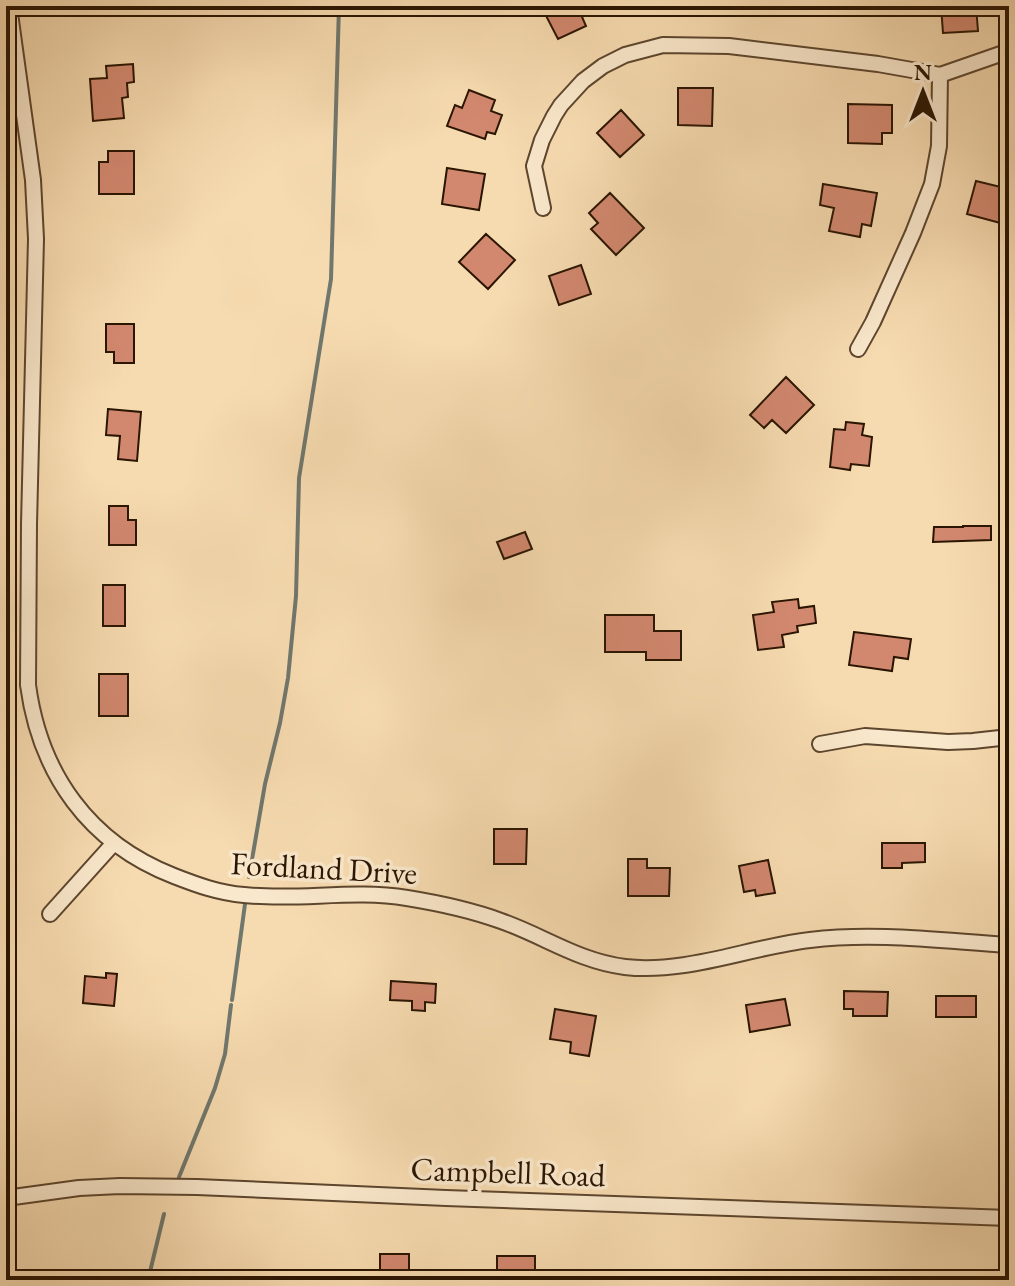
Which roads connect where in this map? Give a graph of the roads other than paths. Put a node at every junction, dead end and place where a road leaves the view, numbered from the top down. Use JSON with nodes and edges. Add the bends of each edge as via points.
{"nodes":[{"id":1,"x":9,"y":6,"type":"edge"},
{"id":2,"x":1009,"y":51,"type":"edge"},
{"id":3,"x":940,"y":75,"type":"junction"},
{"id":4,"x":543,"y":208,"type":"dead end"},
{"id":5,"x":858,"y":349,"type":"dead end"},
{"id":6,"x":1009,"y":737,"type":"edge"},
{"id":7,"x":820,"y":744,"type":"dead end"},
{"id":8,"x":113,"y":844,"type":"junction"},
{"id":9,"x":50,"y":914,"type":"dead end"},
{"id":10,"x":1009,"y":945,"type":"edge"},
{"id":11,"x":6,"y":1198,"type":"edge"},
{"id":12,"x":1009,"y":1218,"type":"edge"}],
"edges":[{"from":1,"to":8,"type":"street","name":"Fordland Drive","via":[[36,239],[28,685],[39,740],[54,772]]},
{"from":2,"to":3,"type":"street"},
{"from":3,"to":4,"type":"street","via":[[729,46],[663,45],[625,55],[583,81],[554,116],[534,166]]},
{"from":3,"to":5,"type":"street","via":[[939,146],[932,184]]},
{"from":6,"to":7,"type":"street","via":[[948,742],[865,736]]},
{"from":8,"to":9,"type":"street"},
{"from":8,"to":10,"type":"street","name":"Fordland Drive","via":[[203,887],[274,896],[405,897],[501,921],[571,953],[626,967],[678,966],[832,938]]},
{"from":11,"to":12,"type":"street","name":"Campbell Road","via":[[79,1188],[182,1186]]}]}
